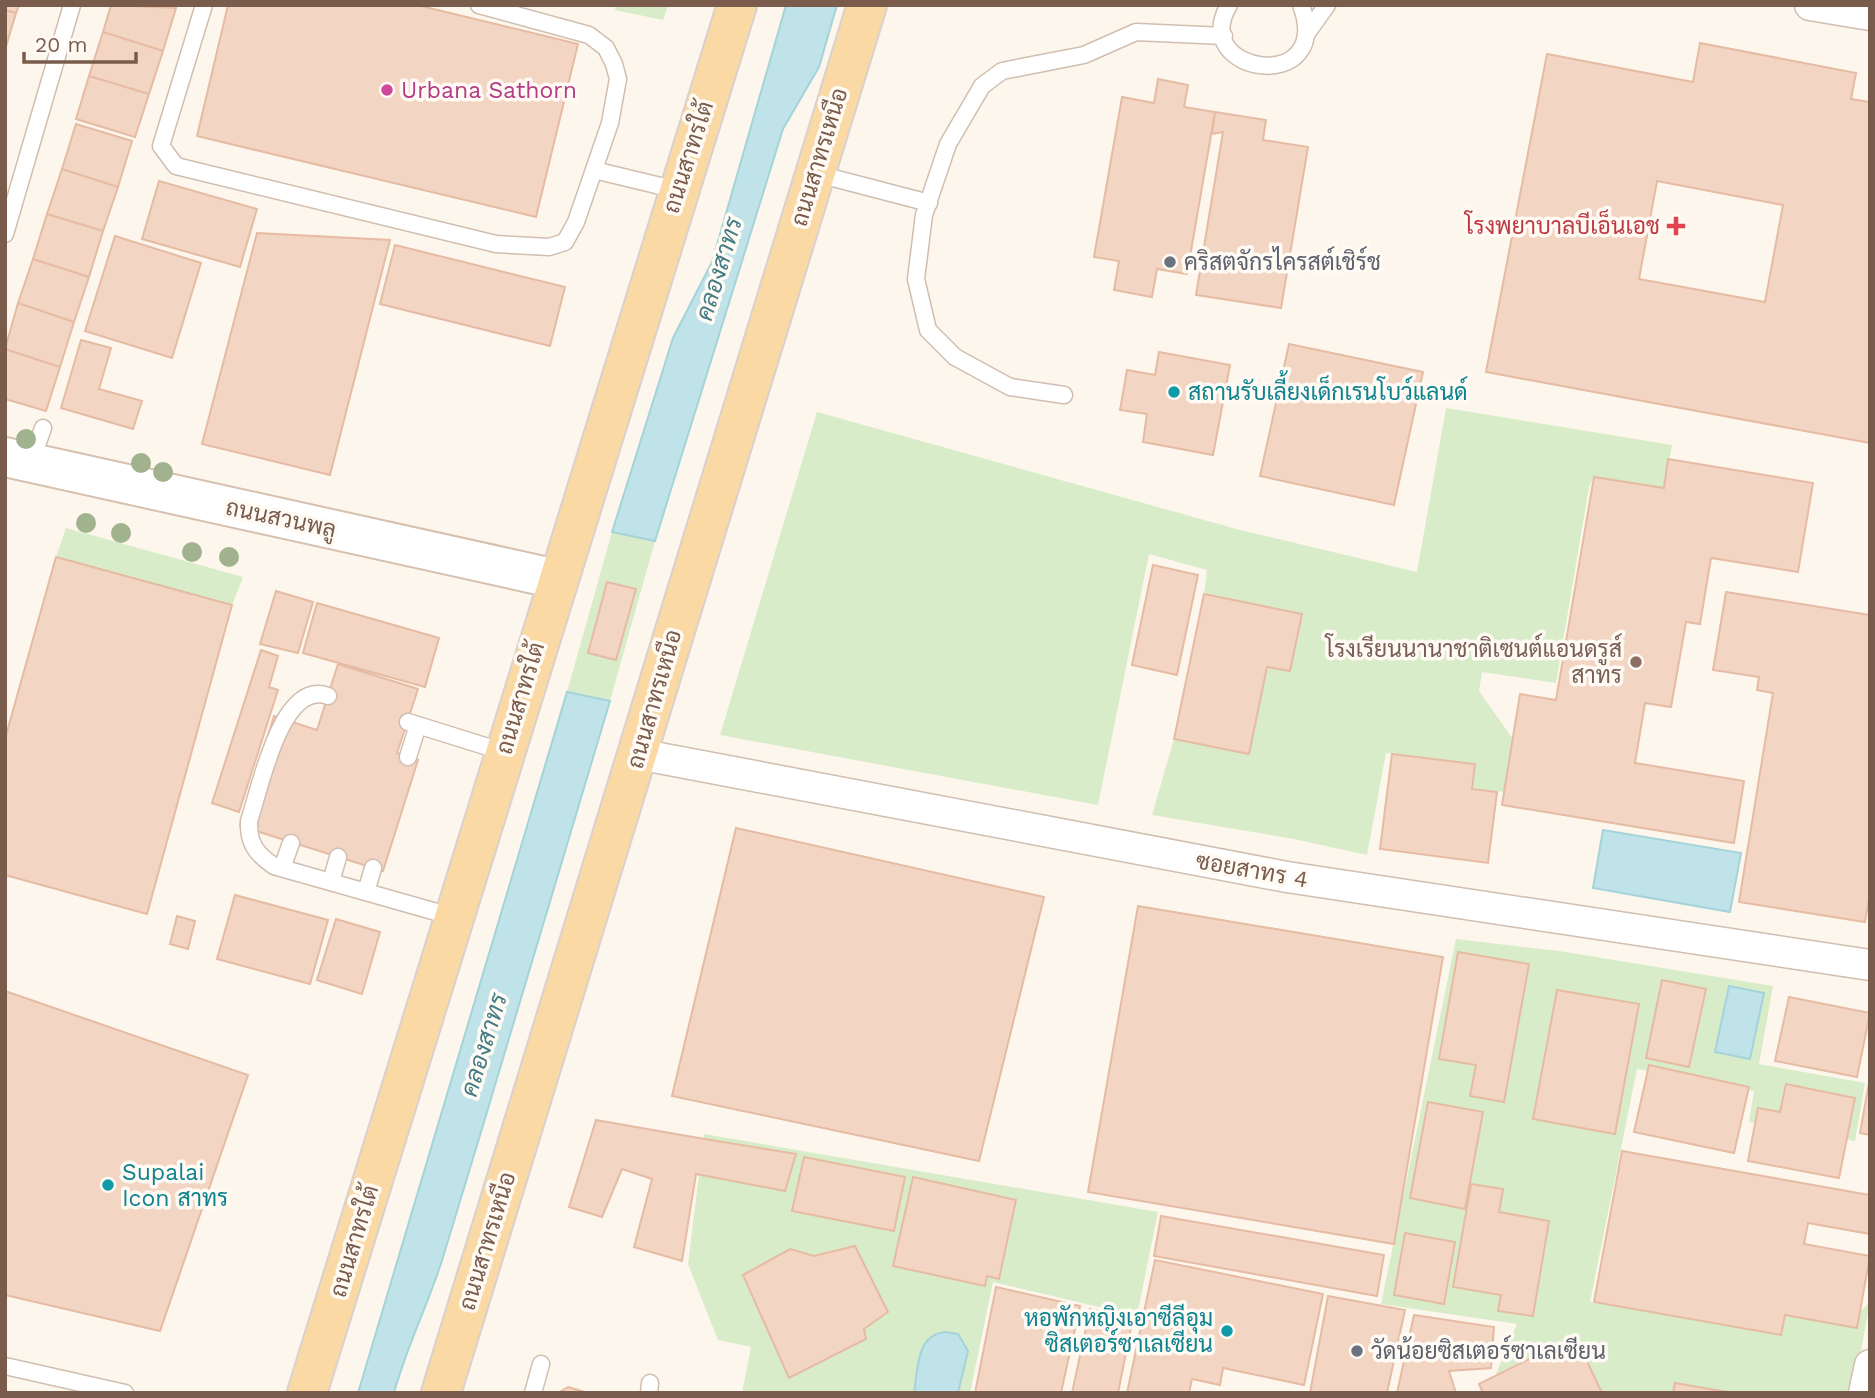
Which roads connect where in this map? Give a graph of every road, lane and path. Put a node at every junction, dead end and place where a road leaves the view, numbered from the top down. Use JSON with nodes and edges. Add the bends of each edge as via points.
{"nodes":[{"id":1,"x":72,"y":5,"type":"edge"},
{"id":2,"x":204,"y":5,"type":"edge"},
{"id":3,"x":479,"y":5,"type":"edge"},
{"id":4,"x":737,"y":5,"type":"edge"},
{"id":5,"x":867,"y":5,"type":"edge"},
{"id":6,"x":1229,"y":5,"type":"edge"},
{"id":7,"x":1301,"y":5,"type":"edge"},
{"id":8,"x":1327,"y":5,"type":"edge"},
{"id":9,"x":1810,"y":5,"type":"edge"},
{"id":10,"x":1853,"y":11,"type":"edge"},
{"id":11,"x":1307,"y":33,"type":"junction"},
{"id":12,"x":1224,"y":36,"type":"junction"},
{"id":13,"x":594,"y":170,"type":"junction"},
{"id":14,"x":814,"y":173,"type":"junction"},
{"id":15,"x":677,"y":190,"type":"junction"},
{"id":16,"x":929,"y":203,"type":"junction"},
{"id":17,"x":5,"y":234,"type":"edge"},
{"id":18,"x":1064,"y":395,"type":"dead end"},
{"id":19,"x":43,"y":428,"type":"dead end"},
{"id":20,"x":18,"y":460,"type":"edge"},
{"id":21,"x":557,"y":579,"type":"junction"},
{"id":22,"x":328,"y":696,"type":"dead end"},
{"id":23,"x":504,"y":752,"type":"junction"},
{"id":24,"x":638,"y":754,"type":"junction"},
{"id":25,"x":408,"y":757,"type":"dead end"},
{"id":26,"x":291,"y":843,"type":"dead end"},
{"id":27,"x":338,"y":857,"type":"dead end"},
{"id":28,"x":373,"y":867,"type":"dead end"},
{"id":29,"x":282,"y":868,"type":"junction"},
{"id":30,"x":331,"y":882,"type":"junction"},
{"id":31,"x":366,"y":892,"type":"junction"},
{"id":32,"x":454,"y":917,"type":"junction"},
{"id":33,"x":1870,"y":965,"type":"edge"},
{"id":34,"x":541,"y":1364,"type":"dead end"},
{"id":35,"x":1870,"y":1365,"type":"edge"},
{"id":36,"x":5,"y":1366,"type":"edge"},
{"id":37,"x":125,"y":1393,"type":"edge"},
{"id":38,"x":307,"y":1393,"type":"edge"},
{"id":39,"x":441,"y":1393,"type":"edge"},
{"id":40,"x":533,"y":1393,"type":"edge"},
{"id":41,"x":1864,"y":1393,"type":"edge"}],
"edges":[{"from":1,"to":17,"type":"lane"},
{"from":2,"to":13,"type":"lane","via":[[161,146],[176,166],[496,244],[549,247],[565,242]]},
{"from":3,"to":13,"type":"lane","via":[[589,35],[606,48],[618,79]]},
{"from":4,"to":15,"type":"main road","name":"ถนนสาทรใต้"},
{"from":5,"to":14,"type":"main road","name":"ถนนสาทรเหนือ"},
{"from":6,"to":12,"type":"lane"},
{"from":7,"to":11,"type":"lane"},
{"from":8,"to":11,"type":"lane"},
{"from":9,"to":10,"type":"street"},
{"from":11,"to":12,"type":"lane","via":[[1293,58],[1266,68],[1240,60]]},
{"from":12,"to":16,"type":"lane","via":[[1136,32],[1084,55],[1002,71],[982,86],[948,144]]},
{"from":13,"to":15,"type":"lane"},
{"from":14,"to":16,"type":"lane"},
{"from":14,"to":24,"type":"main road","name":"ถนนสาทรเหนือ"},
{"from":15,"to":21,"type":"main road","name":"ถนนสาทรใต้"},
{"from":16,"to":18,"type":"lane","via":[[916,279],[928,330],[955,357],[1010,387]]},
{"from":19,"to":20,"type":"lane"},
{"from":20,"to":21,"type":"main road","name":"ถนนสวนพลู"},
{"from":21,"to":23,"type":"main road","name":"ถนนสาทรใต้"},
{"from":22,"to":29,"type":"lane","via":[[301,698],[283,719],[249,821],[249,837],[258,855]]},
{"from":23,"to":25,"type":"lane","via":[[413,723]]},
{"from":23,"to":32,"type":"main road","name":"ถนนสาทรใต้"},
{"from":24,"to":33,"type":"street","name":"ซอยสาทร 4","via":[[1287,877]]},
{"from":24,"to":39,"type":"main road","name":"ถนนสาทรเหนือ"},
{"from":26,"to":29,"type":"lane"},
{"from":27,"to":30,"type":"lane"},
{"from":28,"to":31,"type":"lane"},
{"from":29,"to":30,"type":"lane"},
{"from":30,"to":31,"type":"lane"},
{"from":31,"to":32,"type":"lane"},
{"from":32,"to":38,"type":"main road","name":"ถนนสาทรใต้"},
{"from":34,"to":40,"type":"lane"},
{"from":35,"to":41,"type":"street"},
{"from":36,"to":37,"type":"lane"}]}
